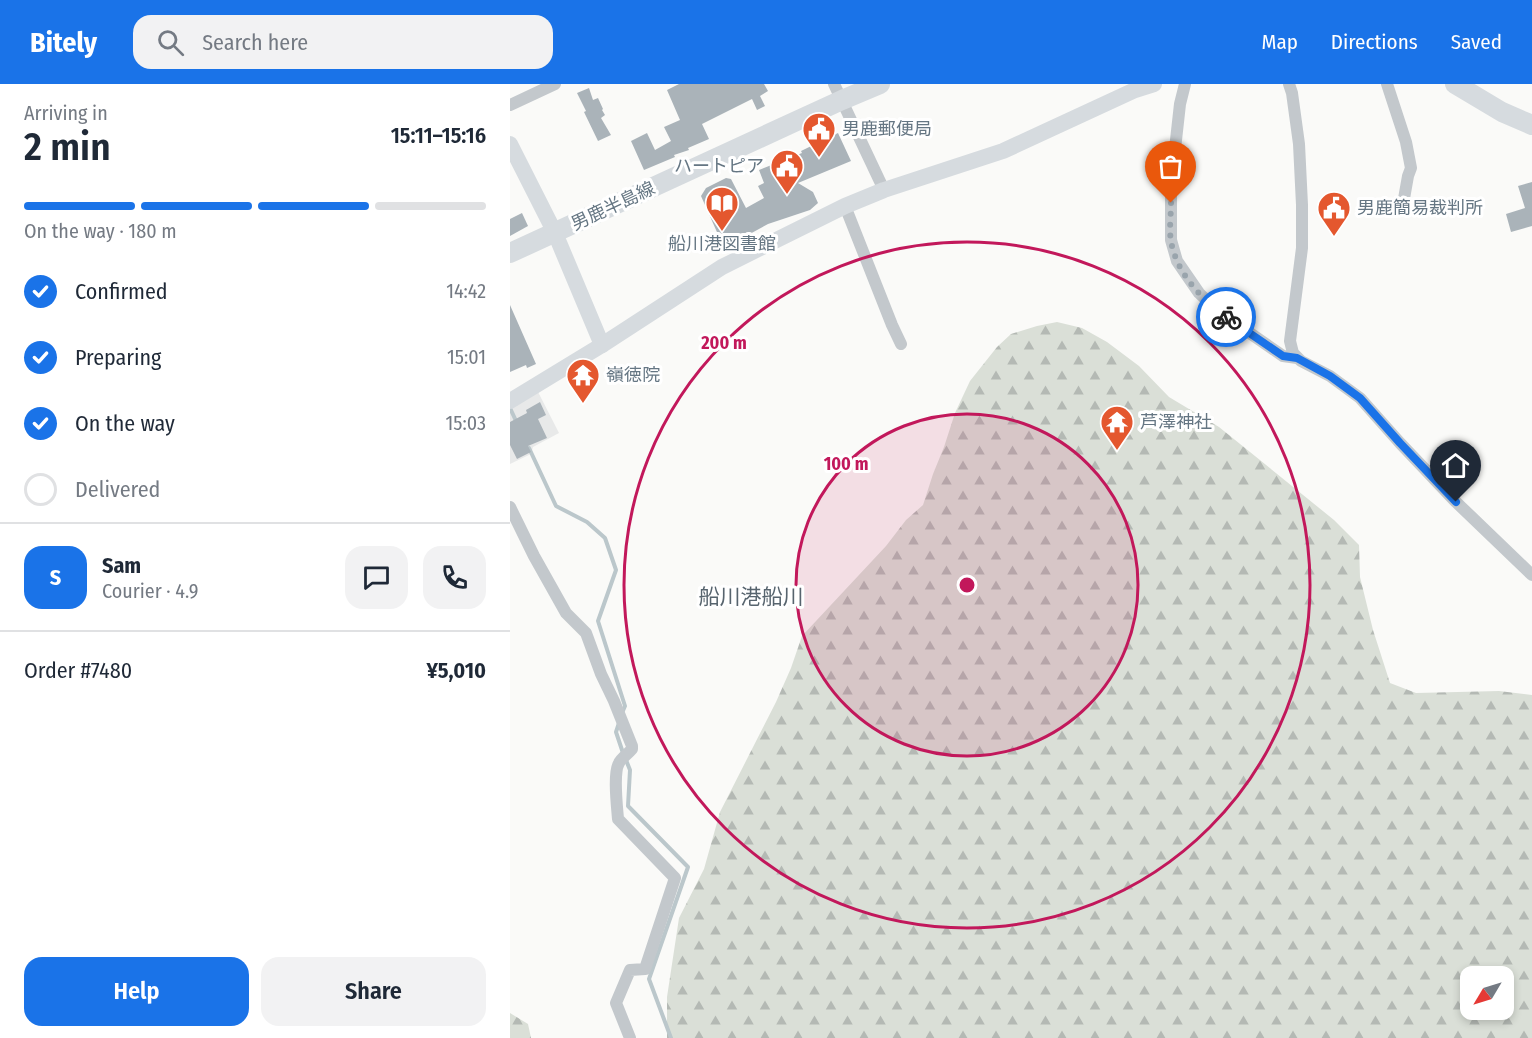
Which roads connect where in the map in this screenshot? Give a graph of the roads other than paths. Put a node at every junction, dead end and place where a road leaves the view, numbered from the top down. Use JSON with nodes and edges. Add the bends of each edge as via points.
{"nodes":[{"id":1,"x":555,"y":84,"type":"edge"},
{"id":2,"x":879,"y":84,"type":"edge"},
{"id":3,"x":1154,"y":84,"type":"edge"},
{"id":4,"x":1185,"y":84,"type":"edge"},
{"id":5,"x":1289,"y":84,"type":"edge"},
{"id":6,"x":1387,"y":84,"type":"edge"},
{"id":7,"x":1455,"y":84,"type":"edge"},
{"id":8,"x":1133,"y":87,"type":"edge"},
{"id":9,"x":838,"y":92,"type":"edge"},
{"id":10,"x":510,"y":105,"type":"edge"},
{"id":11,"x":1532,"y":125,"type":"edge"},
{"id":12,"x":510,"y":144,"type":"edge"},
{"id":13,"x":884,"y":190,"type":"junction"},
{"id":14,"x":845,"y":206,"type":"junction"},
{"id":15,"x":1402,"y":210,"type":"dead end"},
{"id":16,"x":555,"y":233,"type":"junction"},
{"id":17,"x":510,"y":254,"type":"edge"},
{"id":18,"x":901,"y":344,"type":"dead end"},
{"id":19,"x":602,"y":345,"type":"junction"},
{"id":20,"x":1297,"y":358,"type":"junction"},
{"id":21,"x":510,"y":401,"type":"edge"},
{"id":22,"x":510,"y":507,"type":"edge"},
{"id":23,"x":1532,"y":575,"type":"edge"},
{"id":24,"x":630,"y":1038,"type":"edge"}],
"edges":[{"from":1,"to":10,"type":"street"},
{"from":2,"to":9,"type":"main road","name":"男鹿半島線"},
{"from":3,"to":8,"type":"street"},
{"from":4,"to":20,"type":"street","via":[[1172,185],[1171,240],[1177,261],[1198,293],[1218,312],[1283,356]]},
{"from":5,"to":20,"type":"street","via":[[1299,144],[1302,205],[1302,248],[1290,341]]},
{"from":6,"to":15,"type":"street","via":[[1411,168]]},
{"from":7,"to":11,"type":"main road"},
{"from":8,"to":13,"type":"street","via":[[1003,151]]},
{"from":9,"to":13,"type":"street"},
{"from":9,"to":16,"type":"main road","name":"男鹿半島線"},
{"from":12,"to":16,"type":"street"},
{"from":13,"to":14,"type":"street"},
{"from":14,"to":18,"type":"street"},
{"from":14,"to":19,"type":"street","via":[[722,267]]},
{"from":16,"to":17,"type":"main road","name":"男鹿半島線"},
{"from":16,"to":19,"type":"street"},
{"from":19,"to":21,"type":"street"},
{"from":20,"to":23,"type":"street","via":[[1360,398],[1456,502]]},
{"from":22,"to":24,"type":"street","via":[[566,613],[586,633],[632,746],[619,761],[616,772],[618,819],[675,878],[645,969],[630,970],[616,1003]]}]}
